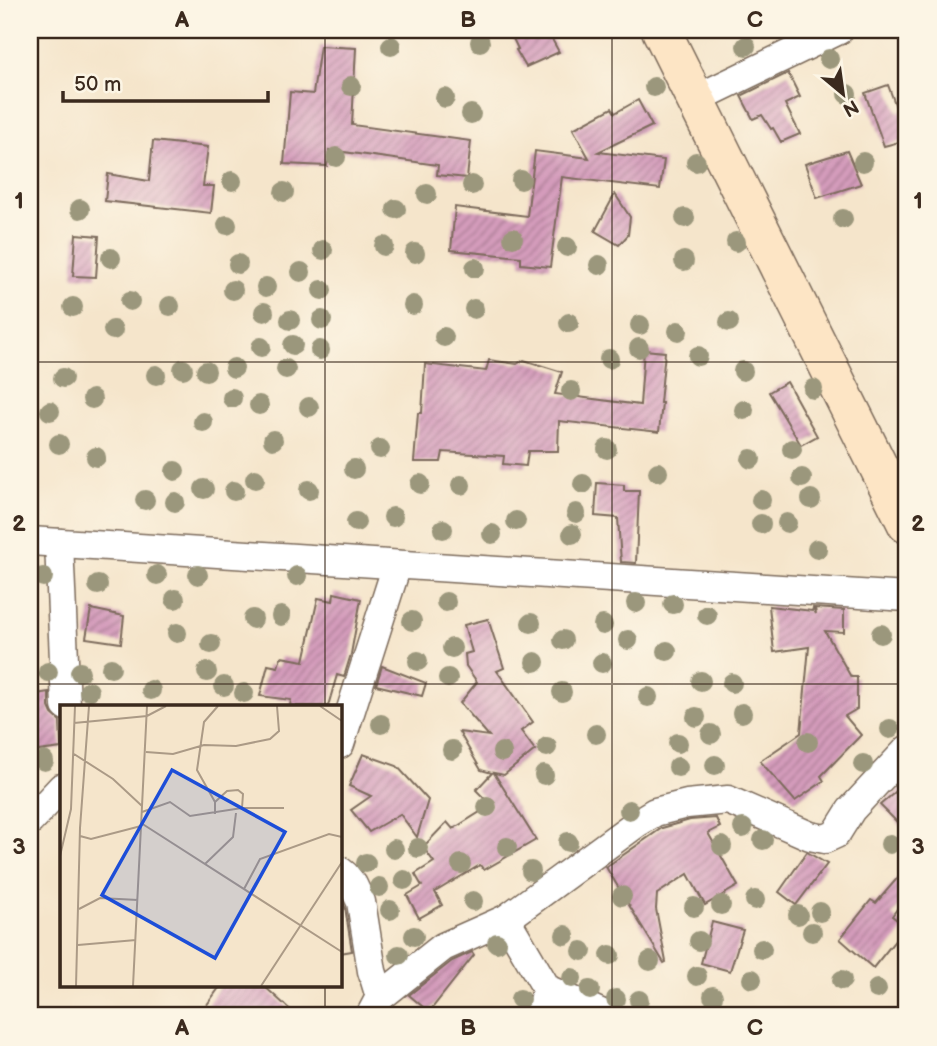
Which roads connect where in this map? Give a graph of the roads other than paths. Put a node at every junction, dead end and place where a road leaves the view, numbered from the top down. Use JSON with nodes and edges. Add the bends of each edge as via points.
{"nodes":[{"id":1,"x":661,"y":30,"type":"edge"},
{"id":2,"x":839,"y":30,"type":"edge"},
{"id":3,"x":696,"y":99,"type":"junction"},
{"id":4,"x":907,"y":524,"type":"edge"},
{"id":5,"x":30,"y":541,"type":"edge"},
{"id":6,"x":59,"y":543,"type":"junction"},
{"id":7,"x":397,"y":565,"type":"junction"},
{"id":8,"x":907,"y":597,"type":"edge"},
{"id":9,"x":66,"y":705,"type":"edge"},
{"id":10,"x":341,"y":741,"type":"edge"},
{"id":11,"x":907,"y":750,"type":"edge"},
{"id":12,"x":60,"y":789,"type":"edge"},
{"id":13,"x":30,"y":821,"type":"edge"},
{"id":14,"x":341,"y":872,"type":"edge"},
{"id":15,"x":506,"y":919,"type":"junction"},
{"id":16,"x":547,"y":989,"type":"junction"},
{"id":17,"x":375,"y":1007,"type":"edge"},
{"id":18,"x":538,"y":1016,"type":"edge"},
{"id":19,"x":607,"y":1016,"type":"edge"}],
"edges":[{"from":1,"to":3,"type":"main road"},
{"from":2,"to":3,"type":"street"},
{"from":3,"to":4,"type":"main road"},
{"from":5,"to":6,"type":"street"},
{"from":6,"to":7,"type":"street"},
{"from":6,"to":9,"type":"street"},
{"from":7,"to":8,"type":"street"},
{"from":7,"to":10,"type":"street"},
{"from":11,"to":15,"type":"street","via":[[851,810],[836,834],[810,836],[727,800],[655,812]]},
{"from":12,"to":13,"type":"street"},
{"from":14,"to":17,"type":"street","via":[[360,902]]},
{"from":15,"to":16,"type":"street"},
{"from":15,"to":17,"type":"street","via":[[443,947]]},
{"from":16,"to":18,"type":"street"},
{"from":16,"to":19,"type":"street"}]}
